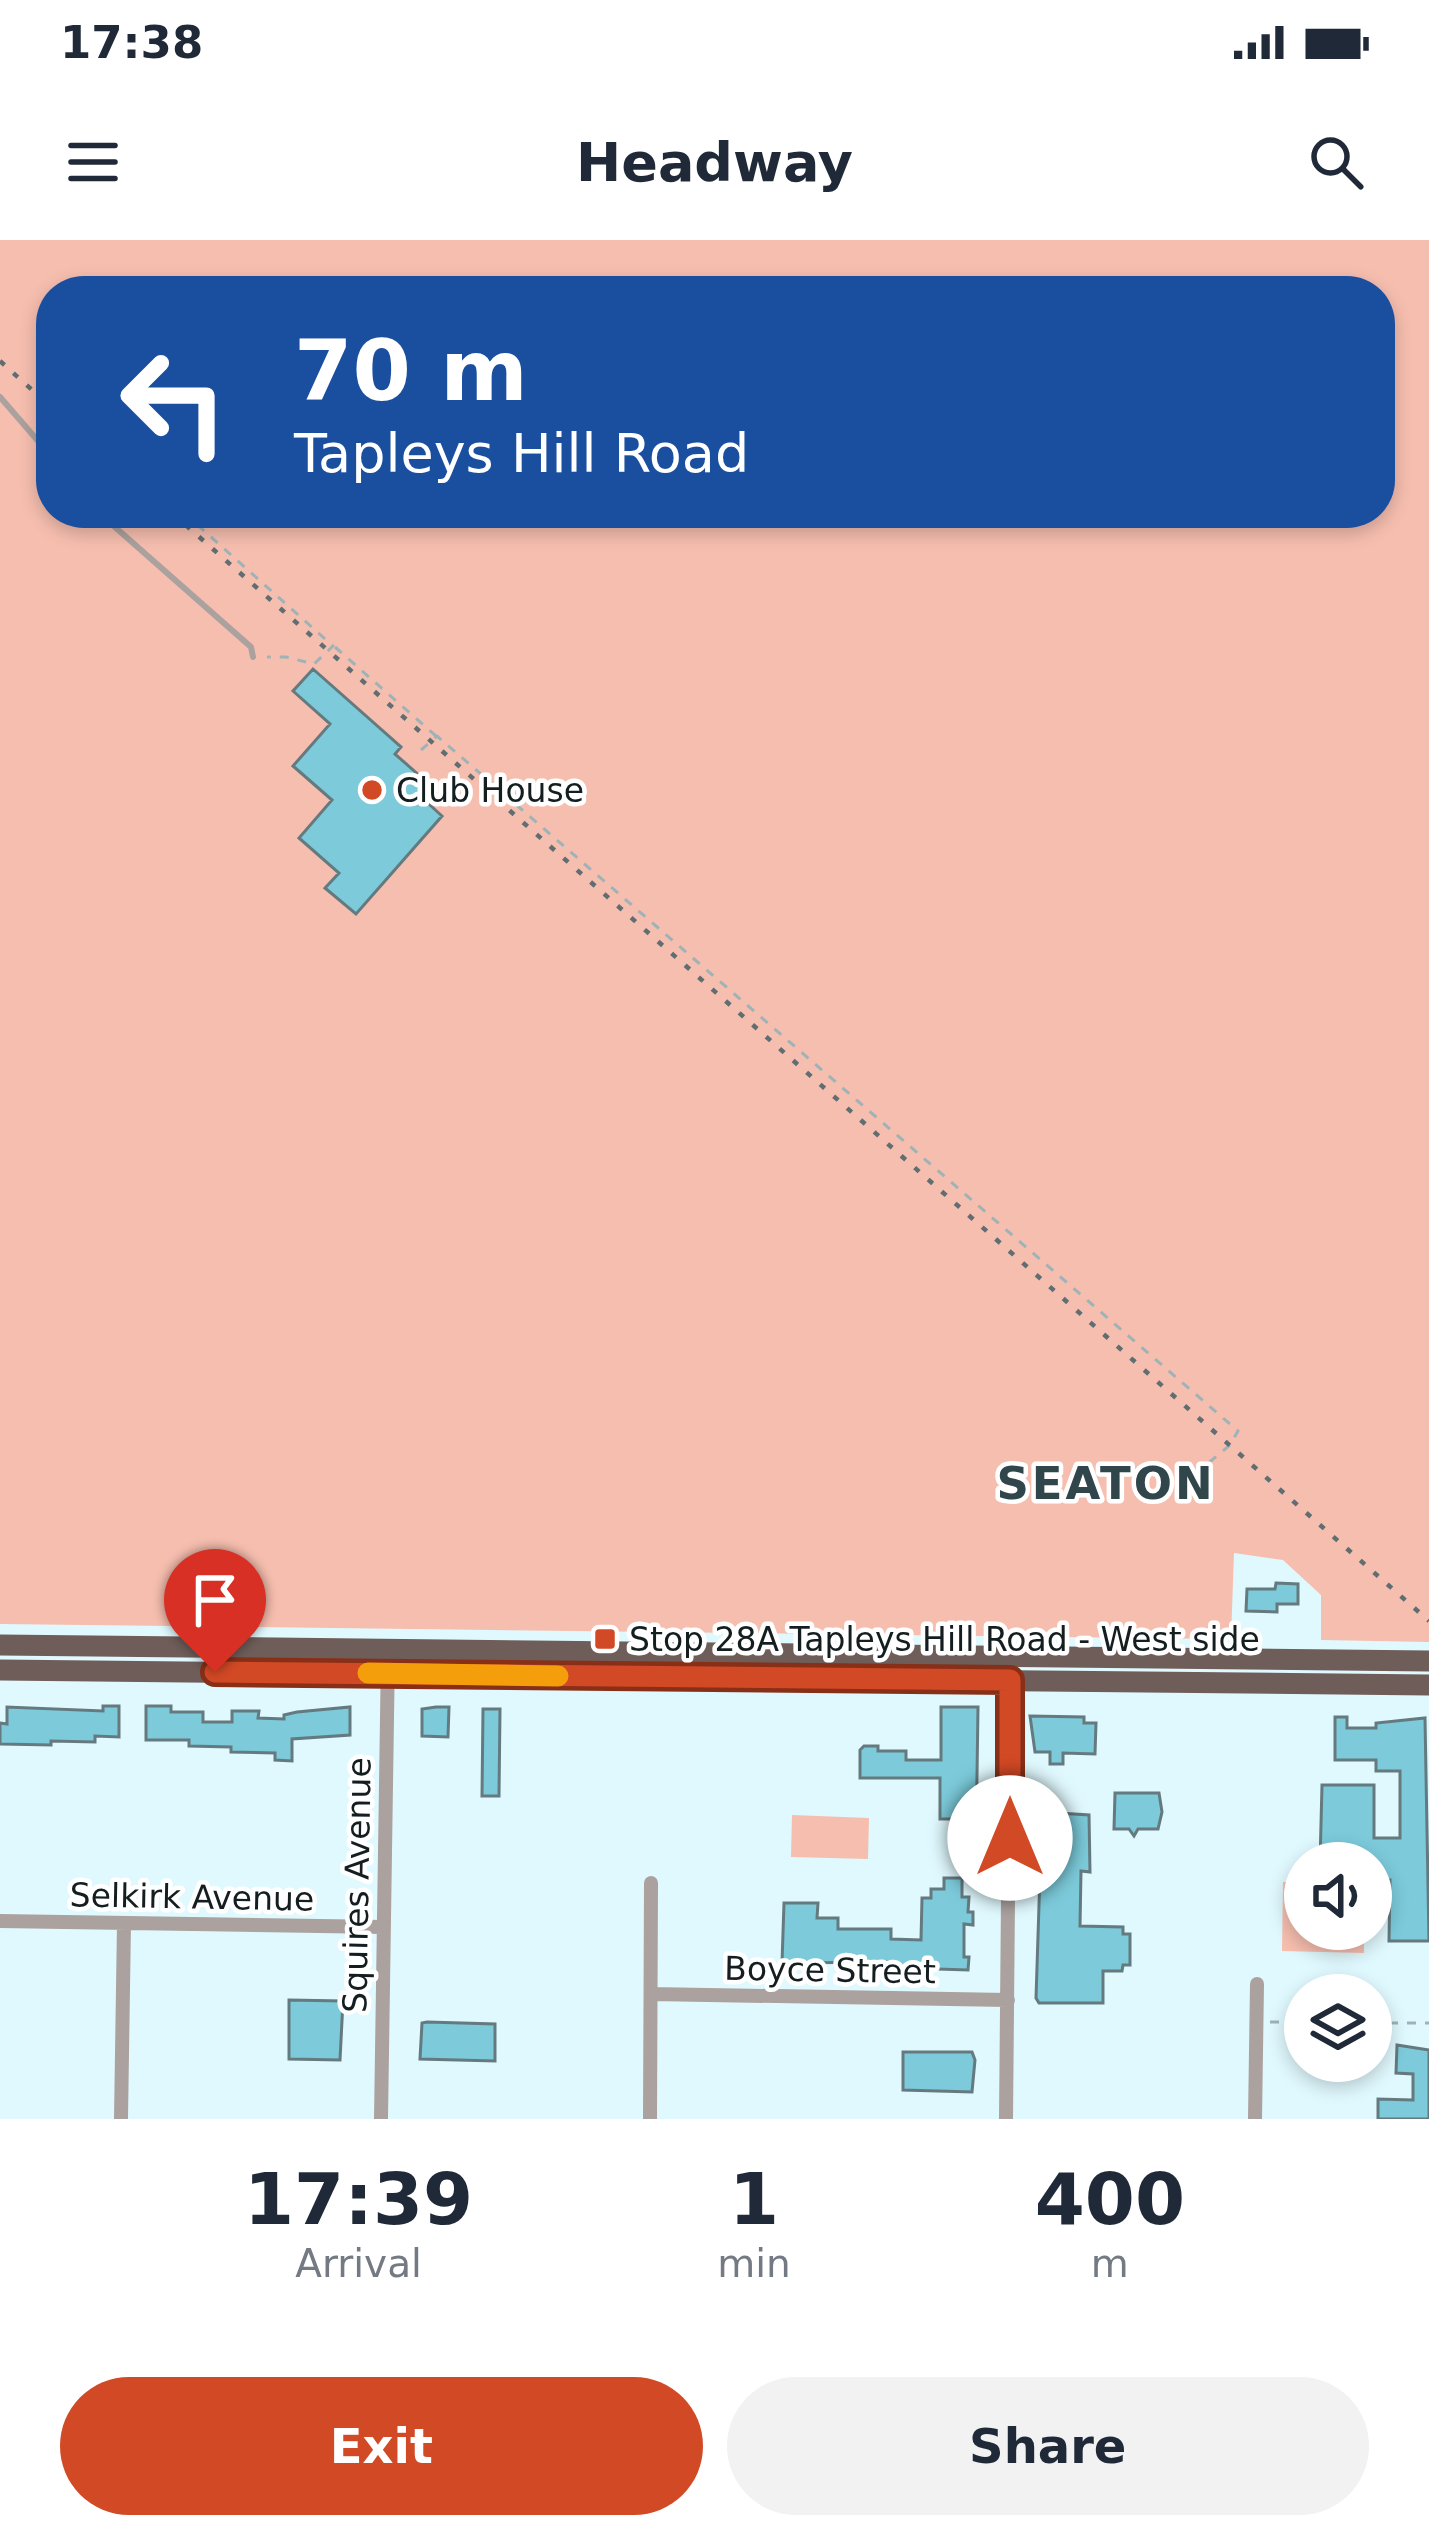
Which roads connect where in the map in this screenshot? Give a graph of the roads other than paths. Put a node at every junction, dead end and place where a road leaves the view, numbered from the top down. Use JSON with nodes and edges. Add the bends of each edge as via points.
{"nodes":[{"id":1,"x":0,"y":397,"type":"edge"},
{"id":2,"x":36,"y":439,"type":"edge"},
{"id":3,"x":116,"y":528,"type":"edge"},
{"id":4,"x":253,"y":657,"type":"road end"},
{"id":5,"x":0,"y":1645,"type":"edge"},
{"id":6,"x":1429,"y":1661,"type":"edge"},
{"id":7,"x":388,"y":1662,"type":"junction"},
{"id":8,"x":0,"y":1670,"type":"edge"},
{"id":9,"x":1010,"y":1680,"type":"junction"},
{"id":10,"x":1429,"y":1684,"type":"edge"},
{"id":11,"x":651,"y":1883,"type":"dead end"},
{"id":12,"x":0,"y":1921,"type":"edge"},
{"id":13,"x":124,"y":1923,"type":"junction"},
{"id":14,"x":384,"y":1927,"type":"junction"},
{"id":15,"x":1257,"y":1984,"type":"dead end"},
{"id":16,"x":650,"y":1994,"type":"junction"},
{"id":17,"x":1009,"y":2000,"type":"junction"},
{"id":18,"x":122,"y":2119,"type":"edge"},
{"id":19,"x":381,"y":2119,"type":"edge"},
{"id":20,"x":650,"y":2119,"type":"edge"},
{"id":21,"x":1006,"y":2119,"type":"edge"},
{"id":22,"x":1255,"y":2119,"type":"edge"}],
"edges":[{"from":1,"to":2,"type":"lane"},
{"from":3,"to":4,"type":"lane"},
{"from":5,"to":7,"type":"main road"},
{"from":6,"to":7,"type":"main road"},
{"from":7,"to":8,"type":"main road"},
{"from":7,"to":9,"type":"main road"},
{"from":7,"to":14,"type":"street","name":"Squires Avenue"},
{"from":9,"to":10,"type":"main road"},
{"from":9,"to":17,"type":"street"},
{"from":11,"to":16,"type":"street"},
{"from":12,"to":13,"type":"street","name":"Selkirk Avenue"},
{"from":13,"to":14,"type":"street","name":"Selkirk Avenue"},
{"from":13,"to":18,"type":"street"},
{"from":14,"to":19,"type":"street","name":"Squires Avenue"},
{"from":15,"to":22,"type":"street"},
{"from":16,"to":17,"type":"street","name":"Boyce Street"},
{"from":16,"to":20,"type":"street"},
{"from":17,"to":21,"type":"street"}]}
